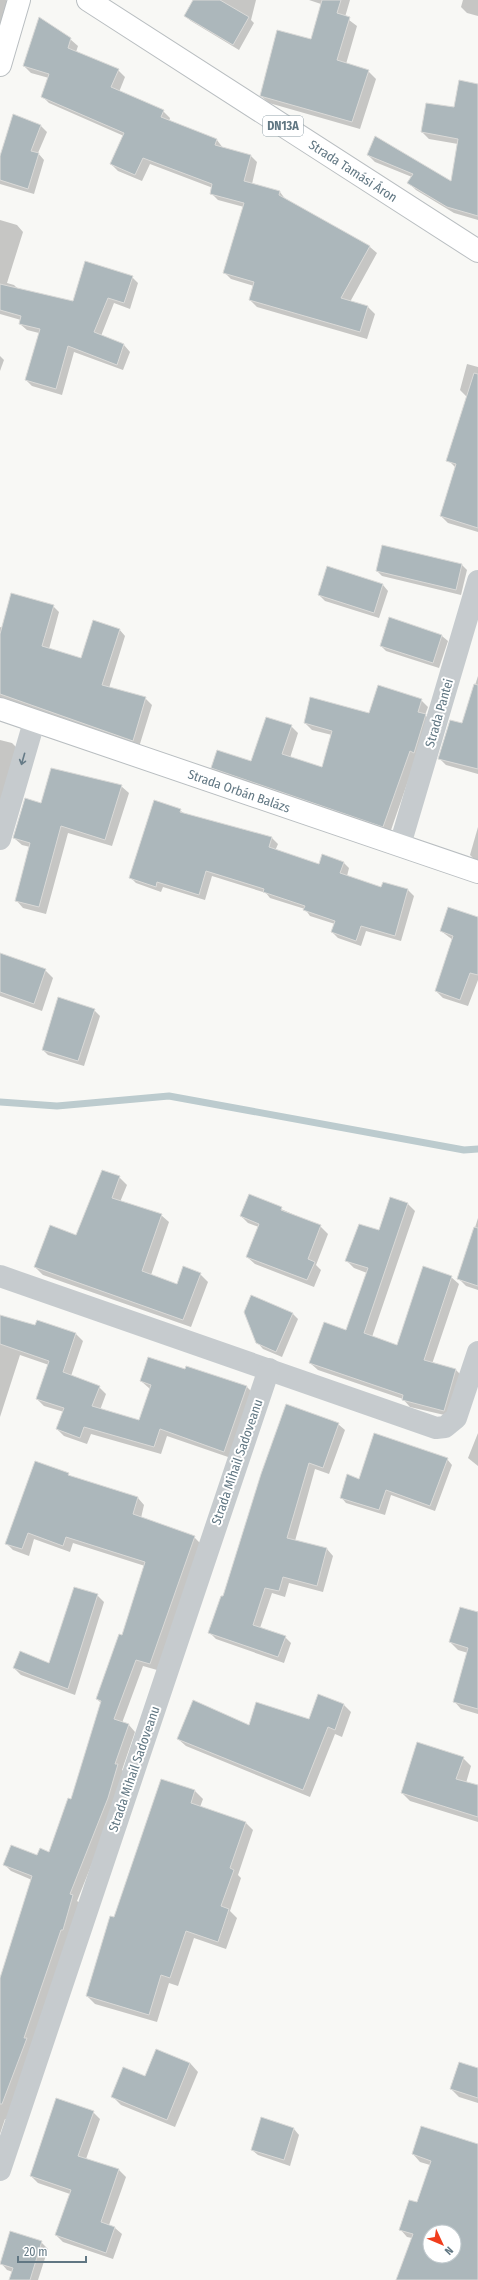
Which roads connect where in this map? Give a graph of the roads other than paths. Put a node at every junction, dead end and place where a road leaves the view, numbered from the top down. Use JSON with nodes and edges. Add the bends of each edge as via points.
{"nodes":[{"id":1,"x":19,"y":0,"type":"edge"},
{"id":2,"x":88,"y":0,"type":"edge"},
{"id":3,"x":0,"y":65,"type":"edge"},
{"id":4,"x":478,"y":251,"type":"edge"},
{"id":5,"x":478,"y":581,"type":"edge"},
{"id":6,"x":0,"y":709,"type":"edge"},
{"id":7,"x":34,"y":722,"type":"junction"},
{"id":8,"x":0,"y":839,"type":"edge"},
{"id":9,"x":400,"y":845,"type":"junction"},
{"id":10,"x":478,"y":872,"type":"edge"},
{"id":11,"x":0,"y":1276,"type":"edge"},
{"id":12,"x":478,"y":1352,"type":"edge"},
{"id":13,"x":269,"y":1369,"type":"junction"},
{"id":14,"x":0,"y":2170,"type":"edge"}],
"edges":[{"from":1,"to":3,"type":"main road"},
{"from":2,"to":4,"type":"main road","name":"Strada Tamási Áron","number":"DN13A"},
{"from":5,"to":9,"type":"street","name":"Strada Pantei"},
{"from":6,"to":7,"type":"main road","name":"Strada Orbán Balázs"},
{"from":7,"to":8,"type":"street","one_way":true},
{"from":7,"to":9,"type":"main road","name":"Strada Orbán Balázs"},
{"from":9,"to":10,"type":"main road","name":"Strada Orbán Balázs"},
{"from":11,"to":13,"type":"street"},
{"from":12,"to":13,"type":"street","via":[[456,1418],[440,1428]]},
{"from":13,"to":14,"type":"street","name":"Strada Mihail Sadoveanu"}]}
